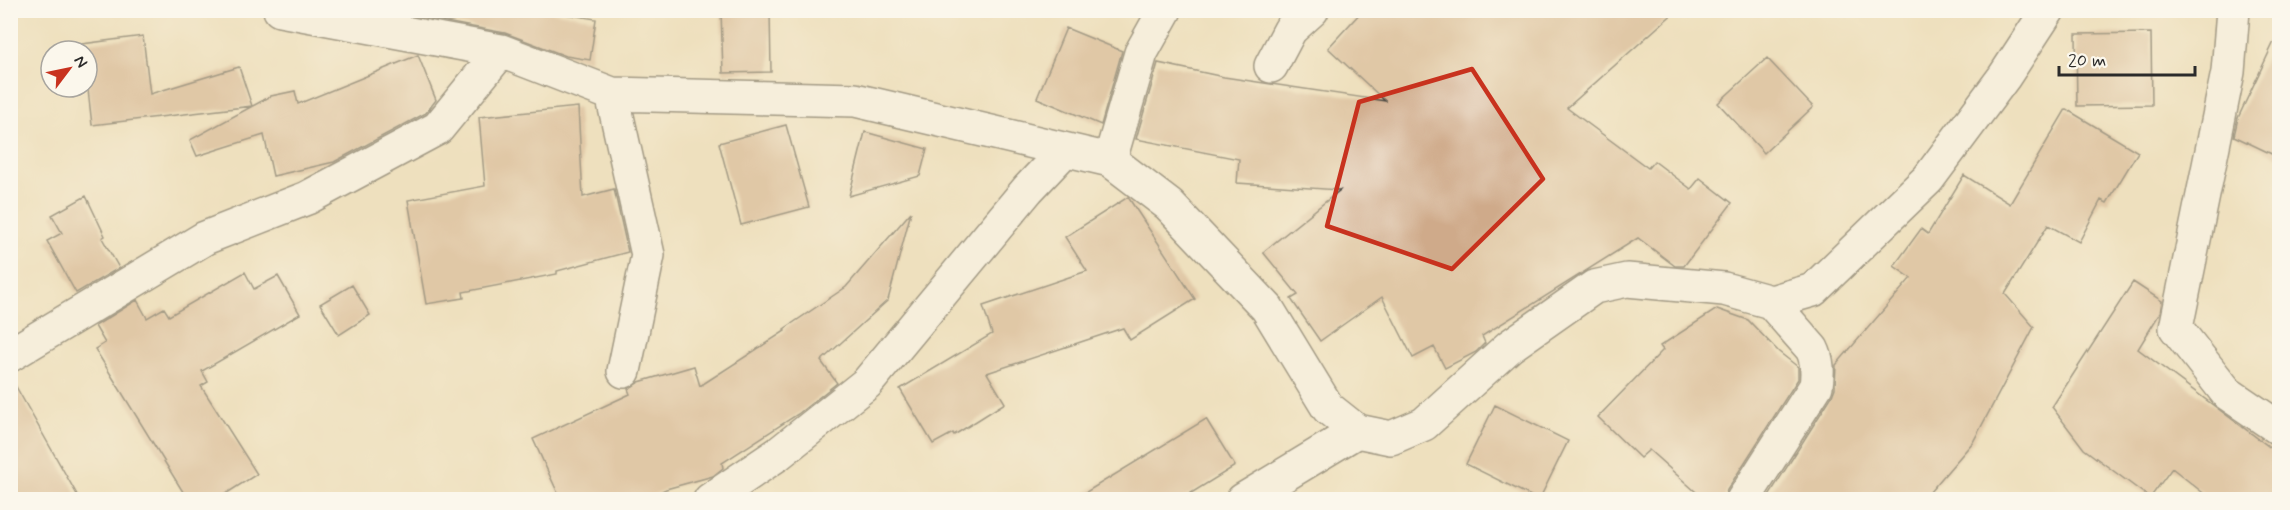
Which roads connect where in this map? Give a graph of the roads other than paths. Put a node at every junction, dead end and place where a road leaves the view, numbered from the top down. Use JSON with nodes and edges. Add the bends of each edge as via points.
{"nodes":[{"id":1,"x":280,"y":10,"type":"edge"},
{"id":2,"x":1165,"y":10,"type":"edge"},
{"id":3,"x":1312,"y":10,"type":"edge"},
{"id":4,"x":2048,"y":10,"type":"edge"},
{"id":5,"x":2233,"y":10,"type":"edge"},
{"id":6,"x":501,"y":51,"type":"junction"},
{"id":7,"x":1271,"y":66,"type":"dead end"},
{"id":8,"x":612,"y":94,"type":"junction"},
{"id":9,"x":1065,"y":150,"type":"junction"},
{"id":10,"x":1110,"y":160,"type":"junction"},
{"id":11,"x":1771,"y":302,"type":"junction"},
{"id":12,"x":10,"y":355,"type":"edge"},
{"id":13,"x":624,"y":371,"type":"dead end"},
{"id":14,"x":2280,"y":429,"type":"edge"},
{"id":15,"x":1357,"y":431,"type":"junction"},
{"id":16,"x":710,"y":500,"type":"edge"},
{"id":17,"x":1243,"y":500,"type":"edge"},
{"id":18,"x":1743,"y":500,"type":"edge"}],
"edges":[{"from":1,"to":6,"type":"street"},
{"from":2,"to":10,"type":"street","via":[[1141,53]]},
{"from":3,"to":7,"type":"street","via":[[1290,30]]},
{"from":4,"to":11,"type":"street","via":[[2004,78],[1928,178],[1813,290]]},
{"from":5,"to":14,"type":"street","via":[[2229,72],[2176,328],[2227,393]]},
{"from":6,"to":8,"type":"street"},
{"from":6,"to":12,"type":"street","via":[[438,128],[307,198],[206,238]]},
{"from":8,"to":9,"type":"street","via":[[855,100]]},
{"from":8,"to":13,"type":"street","via":[[648,255]]},
{"from":9,"to":10,"type":"street"},
{"from":9,"to":16,"type":"street","via":[[867,383],[778,454]]},
{"from":10,"to":15,"type":"street","via":[[1169,205],[1267,308],[1328,408]]},
{"from":11,"to":15,"type":"street","via":[[1724,290],[1627,280],[1594,287],[1510,346],[1424,424],[1391,438]]},
{"from":11,"to":18,"type":"street","via":[[1812,348],[1818,370],[1816,386]]},
{"from":15,"to":17,"type":"street"}]}
